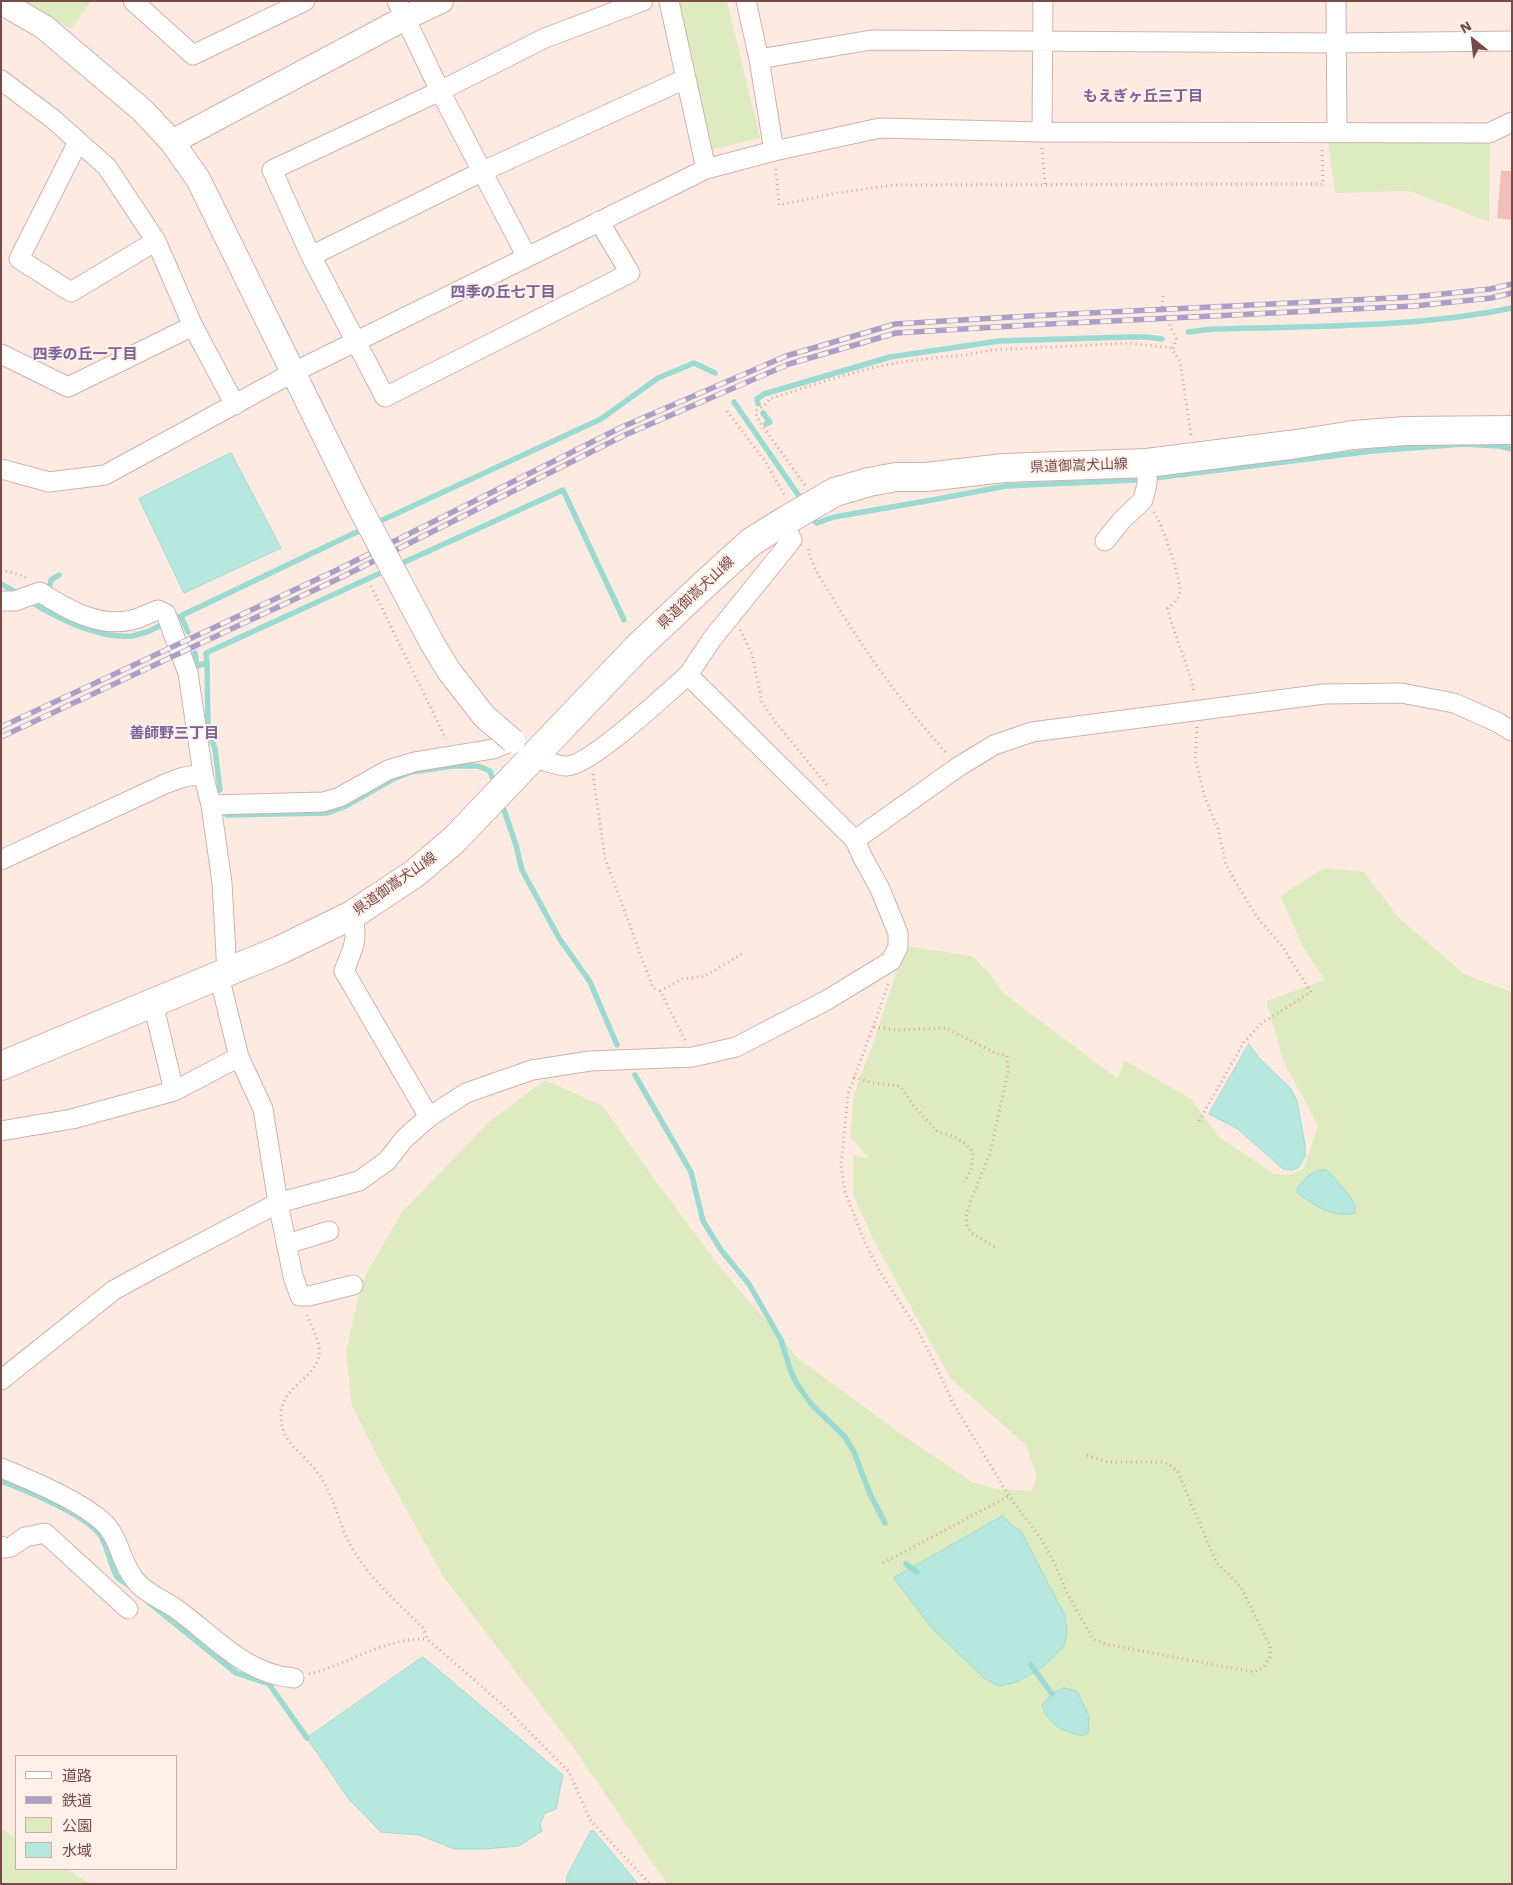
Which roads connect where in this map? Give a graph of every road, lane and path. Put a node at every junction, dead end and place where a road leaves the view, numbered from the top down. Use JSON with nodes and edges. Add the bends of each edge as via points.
{"nodes":[{"id":1,"x":133,"y":1,"type":"edge"},
{"id":2,"x":441,"y":1,"type":"edge"},
{"id":3,"x":643,"y":1,"type":"edge"},
{"id":4,"x":669,"y":1,"type":"edge"},
{"id":5,"x":746,"y":1,"type":"edge"},
{"id":6,"x":1044,"y":1,"type":"edge"},
{"id":7,"x":1336,"y":1,"type":"edge"},
{"id":8,"x":1,"y":2,"type":"edge"},
{"id":9,"x":295,"y":3,"type":"edge"},
{"id":10,"x":401,"y":10,"type":"edge"},
{"id":11,"x":1044,"y":41,"type":"junction"},
{"id":12,"x":1512,"y":41,"type":"edge"},
{"id":13,"x":1337,"y":43,"type":"junction"},
{"id":14,"x":759,"y":59,"type":"junction"},
{"id":15,"x":685,"y":79,"type":"junction"},
{"id":16,"x":1,"y":80,"type":"edge"},
{"id":17,"x":440,"y":91,"type":"junction"},
{"id":18,"x":1512,"y":122,"type":"edge"},
{"id":19,"x":1337,"y":132,"type":"junction"},
{"id":20,"x":1042,"y":141,"type":"junction"},
{"id":21,"x":78,"y":142,"type":"junction"},
{"id":22,"x":172,"y":142,"type":"junction"},
{"id":23,"x":1322,"y":146,"type":"dead end"},
{"id":24,"x":774,"y":151,"type":"junction"},
{"id":25,"x":706,"y":169,"type":"junction"},
{"id":26,"x":481,"y":172,"type":"junction"},
{"id":27,"x":1045,"y":184,"type":"junction"},
{"id":28,"x":599,"y":221,"type":"junction"},
{"id":29,"x":156,"y":241,"type":"junction"},
{"id":30,"x":311,"y":256,"type":"junction"},
{"id":31,"x":527,"y":257,"type":"junction"},
{"id":32,"x":1163,"y":296,"type":"dead end"},
{"id":33,"x":193,"y":326,"type":"junction"},
{"id":34,"x":355,"y":343,"type":"junction"},
{"id":35,"x":1172,"y":350,"type":"junction"},
{"id":36,"x":1,"y":354,"type":"edge"},
{"id":37,"x":292,"y":373,"type":"junction"},
{"id":38,"x":235,"y":405,"type":"junction"},
{"id":39,"x":727,"y":411,"type":"dead end"},
{"id":40,"x":1512,"y":430,"type":"edge"},
{"id":41,"x":1195,"y":457,"type":"junction"},
{"id":42,"x":1,"y":470,"type":"edge"},
{"id":43,"x":1146,"y":478,"type":"junction"},
{"id":44,"x":796,"y":519,"type":"junction"},
{"id":45,"x":1105,"y":541,"type":"dead end"},
{"id":46,"x":371,"y":586,"type":"dead end"},
{"id":47,"x":8,"y":601,"type":"edge"},
{"id":48,"x":729,"y":619,"type":"junction"},
{"id":49,"x":688,"y":675,"type":"junction"},
{"id":50,"x":1197,"y":711,"type":"junction"},
{"id":51,"x":1512,"y":731,"type":"edge"},
{"id":52,"x":523,"y":749,"type":"junction"},
{"id":53,"x":452,"y":756,"type":"junction"},
{"id":54,"x":590,"y":757,"type":"junction"},
{"id":55,"x":958,"y":767,"type":"junction"},
{"id":56,"x":203,"y":774,"type":"junction"},
{"id":57,"x":211,"y":804,"type":"junction"},
{"id":58,"x":828,"y":813,"type":"junction"},
{"id":59,"x":855,"y":840,"type":"junction"},
{"id":60,"x":1,"y":860,"type":"edge"},
{"id":61,"x":352,"y":915,"type":"junction"},
{"id":62,"x":745,"y":952,"type":"dead end"},
{"id":63,"x":884,"y":965,"type":"junction"},
{"id":64,"x":223,"y":974,"type":"junction"},
{"id":65,"x":660,"y":991,"type":"junction"},
{"id":66,"x":153,"y":1003,"type":"junction"},
{"id":67,"x":874,"y":1027,"type":"junction"},
{"id":68,"x":693,"y":1056,"type":"junction"},
{"id":69,"x":239,"y":1057,"type":"junction"},
{"id":70,"x":1,"y":1066,"type":"edge"},
{"id":71,"x":854,"y":1077,"type":"junction"},
{"id":72,"x":174,"y":1091,"type":"junction"},
{"id":73,"x":429,"y":1117,"type":"junction"},
{"id":74,"x":1199,"y":1121,"type":"dead end"},
{"id":75,"x":1,"y":1130,"type":"edge"},
{"id":76,"x":964,"y":1182,"type":"dead end"},
{"id":77,"x":278,"y":1203,"type":"junction"},
{"id":78,"x":329,"y":1231,"type":"dead end"},
{"id":79,"x":287,"y":1244,"type":"junction"},
{"id":80,"x":997,"y":1248,"type":"dead end"},
{"id":81,"x":353,"y":1285,"type":"dead end"},
{"id":82,"x":300,"y":1296,"type":"junction"},
{"id":83,"x":1,"y":1380,"type":"edge"},
{"id":84,"x":1084,"y":1455,"type":"dead end"},
{"id":85,"x":1,"y":1468,"type":"edge"},
{"id":86,"x":1009,"y":1496,"type":"junction"},
{"id":87,"x":1,"y":1546,"type":"edge"},
{"id":88,"x":883,"y":1563,"type":"dead end"},
{"id":89,"x":128,"y":1609,"type":"dead end"},
{"id":90,"x":427,"y":1639,"type":"junction"},
{"id":91,"x":294,"y":1678,"type":"joint"},
{"id":92,"x":650,"y":1884,"type":"edge"}],
"edges":[{"from":1,"to":9,"type":"street","via":[[193,55]]},
{"from":2,"to":10,"type":"street"},
{"from":3,"to":17,"type":"street","via":[[545,38]]},
{"from":4,"to":15,"type":"street"},
{"from":5,"to":14,"type":"street"},
{"from":6,"to":11,"type":"street"},
{"from":7,"to":13,"type":"street"},
{"from":8,"to":22,"type":"street","via":[[44,27],[142,110]]},
{"from":10,"to":17,"type":"street"},
{"from":10,"to":22,"type":"street"},
{"from":11,"to":13,"type":"street"},
{"from":11,"to":14,"type":"street","via":[[871,40]]},
{"from":11,"to":20,"type":"street"},
{"from":12,"to":13,"type":"street"},
{"from":13,"to":19,"type":"street"},
{"from":14,"to":24,"type":"street"},
{"from":15,"to":25,"type":"street"},
{"from":15,"to":26,"type":"street"},
{"from":16,"to":21,"type":"street"},
{"from":17,"to":26,"type":"street"},
{"from":17,"to":30,"type":"street","via":[[272,170]]},
{"from":18,"to":19,"type":"street","via":[[1489,133]]},
{"from":19,"to":20,"type":"street"},
{"from":20,"to":24,"type":"street","via":[[880,128]]},
{"from":20,"to":27,"type":"path"},
{"from":21,"to":29,"type":"street","via":[[106,167]]},
{"from":21,"to":29,"type":"street","via":[[19,259],[71,292]]},
{"from":22,"to":37,"type":"street","via":[[198,179]]},
{"from":23,"to":27,"type":"path","via":[[1323,184]]},
{"from":24,"to":25,"type":"street"},
{"from":24,"to":27,"type":"path","via":[[779,205],[893,185]]},
{"from":25,"to":28,"type":"street"},
{"from":26,"to":30,"type":"street"},
{"from":26,"to":31,"type":"street"},
{"from":28,"to":31,"type":"street"},
{"from":28,"to":34,"type":"street","via":[[630,273],[385,397]]},
{"from":29,"to":33,"type":"street"},
{"from":30,"to":34,"type":"street"},
{"from":31,"to":34,"type":"street"},
{"from":32,"to":35,"type":"path","via":[[1162,307],[1176,339]]},
{"from":33,"to":36,"type":"street","via":[[68,387]]},
{"from":33,"to":38,"type":"street"},
{"from":34,"to":37,"type":"street"},
{"from":35,"to":41,"type":"path","via":[[1180,361]]},
{"from":35,"to":44,"type":"path","via":[[1129,343],[991,350],[903,362],[835,378],[769,399],[756,414],[804,483]]},
{"from":37,"to":38,"type":"street"},
{"from":37,"to":52,"type":"street","bridge":true,"via":[[358,504],[449,671],[484,716]]},
{"from":38,"to":42,"type":"street","via":[[104,475],[49,482]]},
{"from":39,"to":44,"type":"path","via":[[770,468]]},
{"from":40,"to":41,"type":"main road","name":"県道御嵩犬山線","via":[[1353,435]]},
{"from":41,"to":43,"type":"main road","name":"県道御嵩犬山線"},
{"from":43,"to":44,"type":"main road","name":"県道御嵩犬山線","via":[[1004,468],[896,477],[835,492]]},
{"from":43,"to":45,"type":"street","via":[[1122,520]]},
{"from":43,"to":50,"type":"path","via":[[1180,587],[1179,596],[1168,608],[1191,676]]},
{"from":44,"to":48,"type":"street","via":[[792,540]]},
{"from":44,"to":52,"type":"main road","name":"県道御嵩犬山線","via":[[751,542]]},
{"from":44,"to":55,"type":"path","via":[[821,580],[845,619],[891,687]]},
{"from":46,"to":53,"type":"path"},
{"from":47,"to":56,"type":"street","via":[[40,592],[63,607],[103,621],[131,620],[158,610],[166,614],[188,673]]},
{"from":48,"to":49,"type":"street"},
{"from":48,"to":58,"type":"path","via":[[741,631],[752,654],[762,702],[826,783],[834,799]]},
{"from":49,"to":54,"type":"street"},
{"from":49,"to":58,"type":"street"},
{"from":50,"to":51,"type":"street","via":[[1324,694],[1401,693],[1454,703]]},
{"from":50,"to":55,"type":"street","via":[[1032,732],[994,744]]},
{"from":50,"to":74,"type":"path","via":[[1195,758],[1226,865],[1260,921],[1282,946],[1311,992],[1262,1023],[1244,1042]]},
{"from":52,"to":53,"type":"street","via":[[493,749]]},
{"from":52,"to":54,"type":"street","via":[[567,766]]},
{"from":52,"to":61,"type":"main road","name":"県道御嵩犬山線","via":[[454,840],[414,874]]},
{"from":53,"to":57,"type":"street","via":[[388,770],[340,797],[323,802]]},
{"from":54,"to":65,"type":"path","via":[[605,858],[652,988]]},
{"from":55,"to":59,"type":"street"},
{"from":56,"to":57,"type":"street"},
{"from":56,"to":60,"type":"street","via":[[167,783]]},
{"from":57,"to":64,"type":"street","via":[[222,883]]},
{"from":58,"to":59,"type":"street"},
{"from":59,"to":63,"type":"street","via":[[880,888],[898,933],[898,947],[891,961]]},
{"from":61,"to":64,"type":"main road","name":"県道御嵩犬山線"},
{"from":61,"to":73,"type":"street","via":[[357,930],[344,971]]},
{"from":62,"to":65,"type":"path","via":[[705,976],[682,979]]},
{"from":63,"to":67,"type":"path","via":[[890,977]]},
{"from":63,"to":68,"type":"street","via":[[828,1000],[736,1047]]},
{"from":64,"to":66,"type":"main road","name":"県道御嵩犬山線"},
{"from":64,"to":69,"type":"street"},
{"from":65,"to":68,"type":"path"},
{"from":66,"to":70,"type":"main road","name":"県道御嵩犬山線"},
{"from":66,"to":72,"type":"street"},
{"from":67,"to":71,"type":"path"},
{"from":67,"to":80,"type":"path","via":[[897,1030],[946,1028],[1007,1056],[1008,1072],[990,1153],[966,1216],[972,1233]]},
{"from":68,"to":73,"type":"street","via":[[590,1061],[532,1070],[466,1093]]},
{"from":69,"to":72,"type":"street"},
{"from":69,"to":77,"type":"street","via":[[263,1109]]},
{"from":71,"to":76,"type":"path","via":[[872,1084],[900,1086],[938,1132],[966,1144],[973,1152],[971,1171]]},
{"from":71,"to":86,"type":"path","via":[[848,1094],[841,1165],[846,1192],[866,1245],[882,1275],[916,1327],[953,1403]]},
{"from":72,"to":75,"type":"street","via":[[72,1119]]},
{"from":73,"to":77,"type":"street","via":[[404,1139],[387,1161],[359,1182]]},
{"from":77,"to":79,"type":"street"},
{"from":77,"to":83,"type":"street","via":[[114,1290]]},
{"from":78,"to":79,"type":"street"},
{"from":79,"to":82,"type":"street"},
{"from":81,"to":82,"type":"street"},
{"from":82,"to":90,"type":"path","via":[[319,1346],[319,1359],[282,1402],[280,1423],[286,1439],[318,1472],[351,1548],[369,1574],[423,1628]]},
{"from":84,"to":86,"type":"path","via":[[1108,1462],[1163,1462],[1178,1472],[1216,1562],[1241,1587],[1270,1646],[1270,1657],[1263,1668],[1254,1672],[1093,1639],[1040,1537]]},
{"from":85,"to":91,"type":"street","via":[[63,1497],[103,1521],[114,1534],[135,1581],[244,1662],[279,1676]]},
{"from":86,"to":88,"type":"path"},
{"from":87,"to":89,"type":"street","via":[[11,1547],[25,1537],[45,1533]]},
{"from":90,"to":91,"type":"path","via":[[401,1640]]},
{"from":90,"to":92,"type":"path","via":[[503,1706],[569,1772],[590,1820]]}]}
